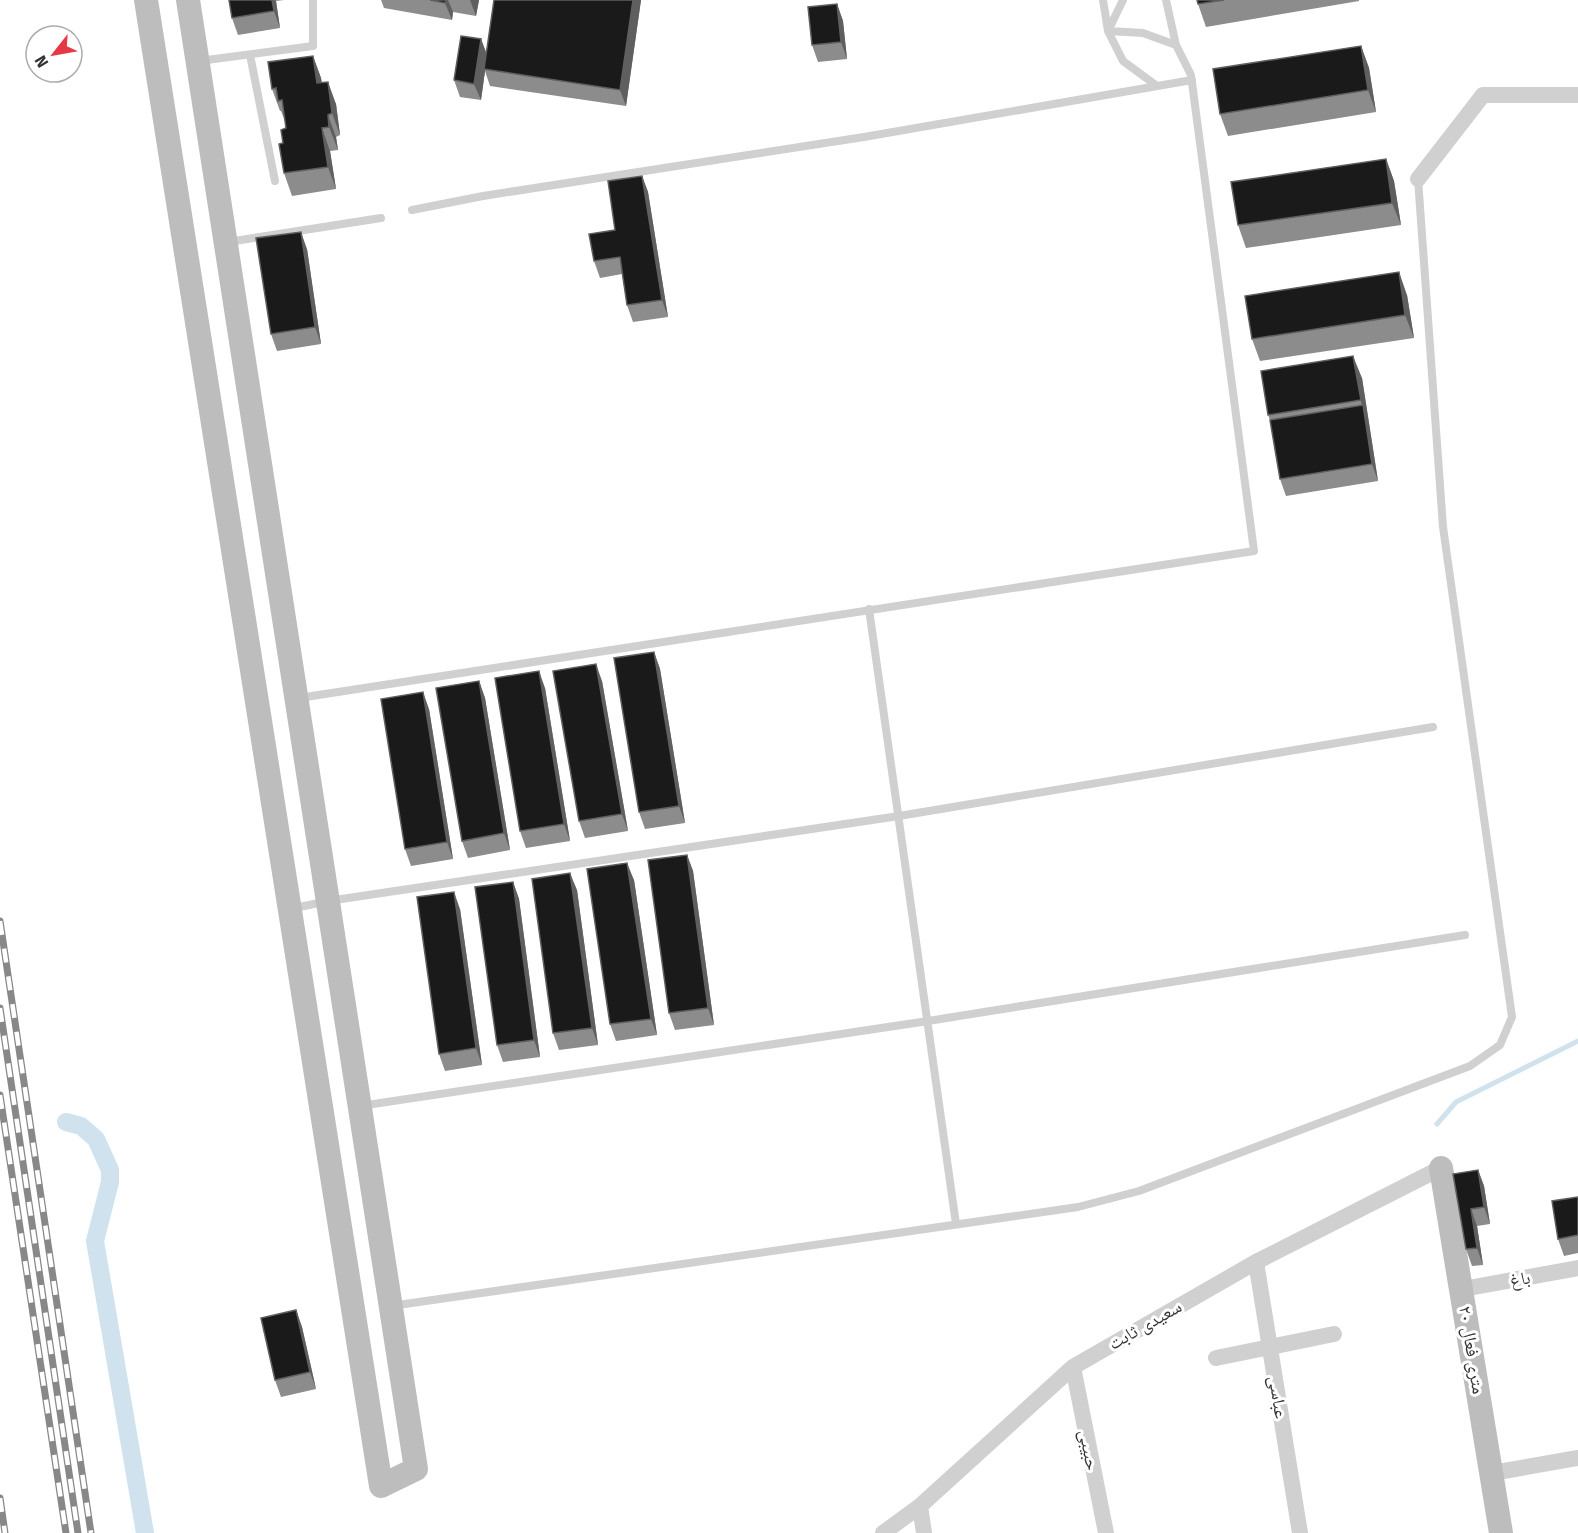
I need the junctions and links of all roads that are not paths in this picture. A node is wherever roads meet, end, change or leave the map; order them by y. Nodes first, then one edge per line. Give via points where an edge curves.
1 (146, 0) edge
2 (188, 0) edge
3 (313, 0) edge
4 (1103, 0) edge
5 (1123, 0) edge
6 (1166, 0) edge
7 (1108, 31) junction
8 (1176, 45) junction
9 (250, 55) junction
10 (198, 61) junction
11 (1192, 80) junction
12 (1157, 86) junction
13 (1578, 95) edge
14 (1418, 179) joint
15 (275, 182) dead end
16 (412, 210) dead end
17 (381, 218) dead end
18 (183, 231) junction
19 (224, 234) junction
20 (869, 609) junction
21 (296, 699) junction
22 (258, 707) junction
23 (1433, 727) dead end
24 (899, 816) junction
25 (328, 901) junction
26 (290, 909) junction
27 (1465, 935) dead end
28 (928, 1021) junction
29 (360, 1106) junction
30 (323, 1117) junction
31 (1441, 1168) joint
32 (956, 1224) junction
33 (1256, 1262) junction
34 (1578, 1268) edge
35 (1463, 1289) junction
36 (391, 1306) junction
37 (354, 1313) junction
38 (1334, 1334) dead end
39 (1269, 1346) junction
40 (1216, 1358) dead end
41 (1073, 1367) junction
42 (1578, 1458) edge
43 (1492, 1473) junction
44 (920, 1506) junction
45 (883, 1533) edge
46 (924, 1533) edge
47 (1106, 1533) edge
48 (1300, 1533) edge
49 (1501, 1533) edge

1 - 18 street
2 - 10 street
3 - 9 lane via 314,46
4 - 7 lane
5 - 7 lane
6 - 8 lane
7 - 8 lane via 1143,33
7 - 12 lane via 1123,61
8 - 11 lane
9 - 10 lane
9 - 15 lane
10 - 19 street
11 - 12 lane
11 - 20 lane via 1254,551
12 - 16 lane
13 - 14 street via 1483,95
14 - 32 lane via 1443,527 1512,1017 1500,1045 1470,1066 1139,1191 1078,1207
17 - 19 lane
18 - 19 street
18 - 22 street
19 - 21 street
20 - 21 lane
20 - 24 lane
21 - 22 street
21 - 25 street
22 - 26 street
23 - 24 lane
24 - 25 lane
24 - 28 lane
25 - 26 lane
25 - 29 street
26 - 30 street
27 - 28 lane
28 - 29 lane
28 - 32 lane
29 - 30 street
29 - 36 street
30 - 37 street
31 - 33 street, سعیدی ثابت
31 - 35 street, ۲۰ متری فعال
32 - 36 lane
33 - 39 street, عباسی
33 - 41 street, سعیدی ثابت
34 - 35 street, باغ
35 - 43 street, ۲۰ متری فعال
36 - 37 street
36 - 37 street via 416,1469 381,1486
38 - 39 street
39 - 40 street
39 - 48 street, عباسی
41 - 44 street, سعیدی ثابت
41 - 47 street, حبیبی
42 - 43 street
43 - 49 street, ۲۰ متری فعال
44 - 45 street, سعیدی ثابت
44 - 46 street

